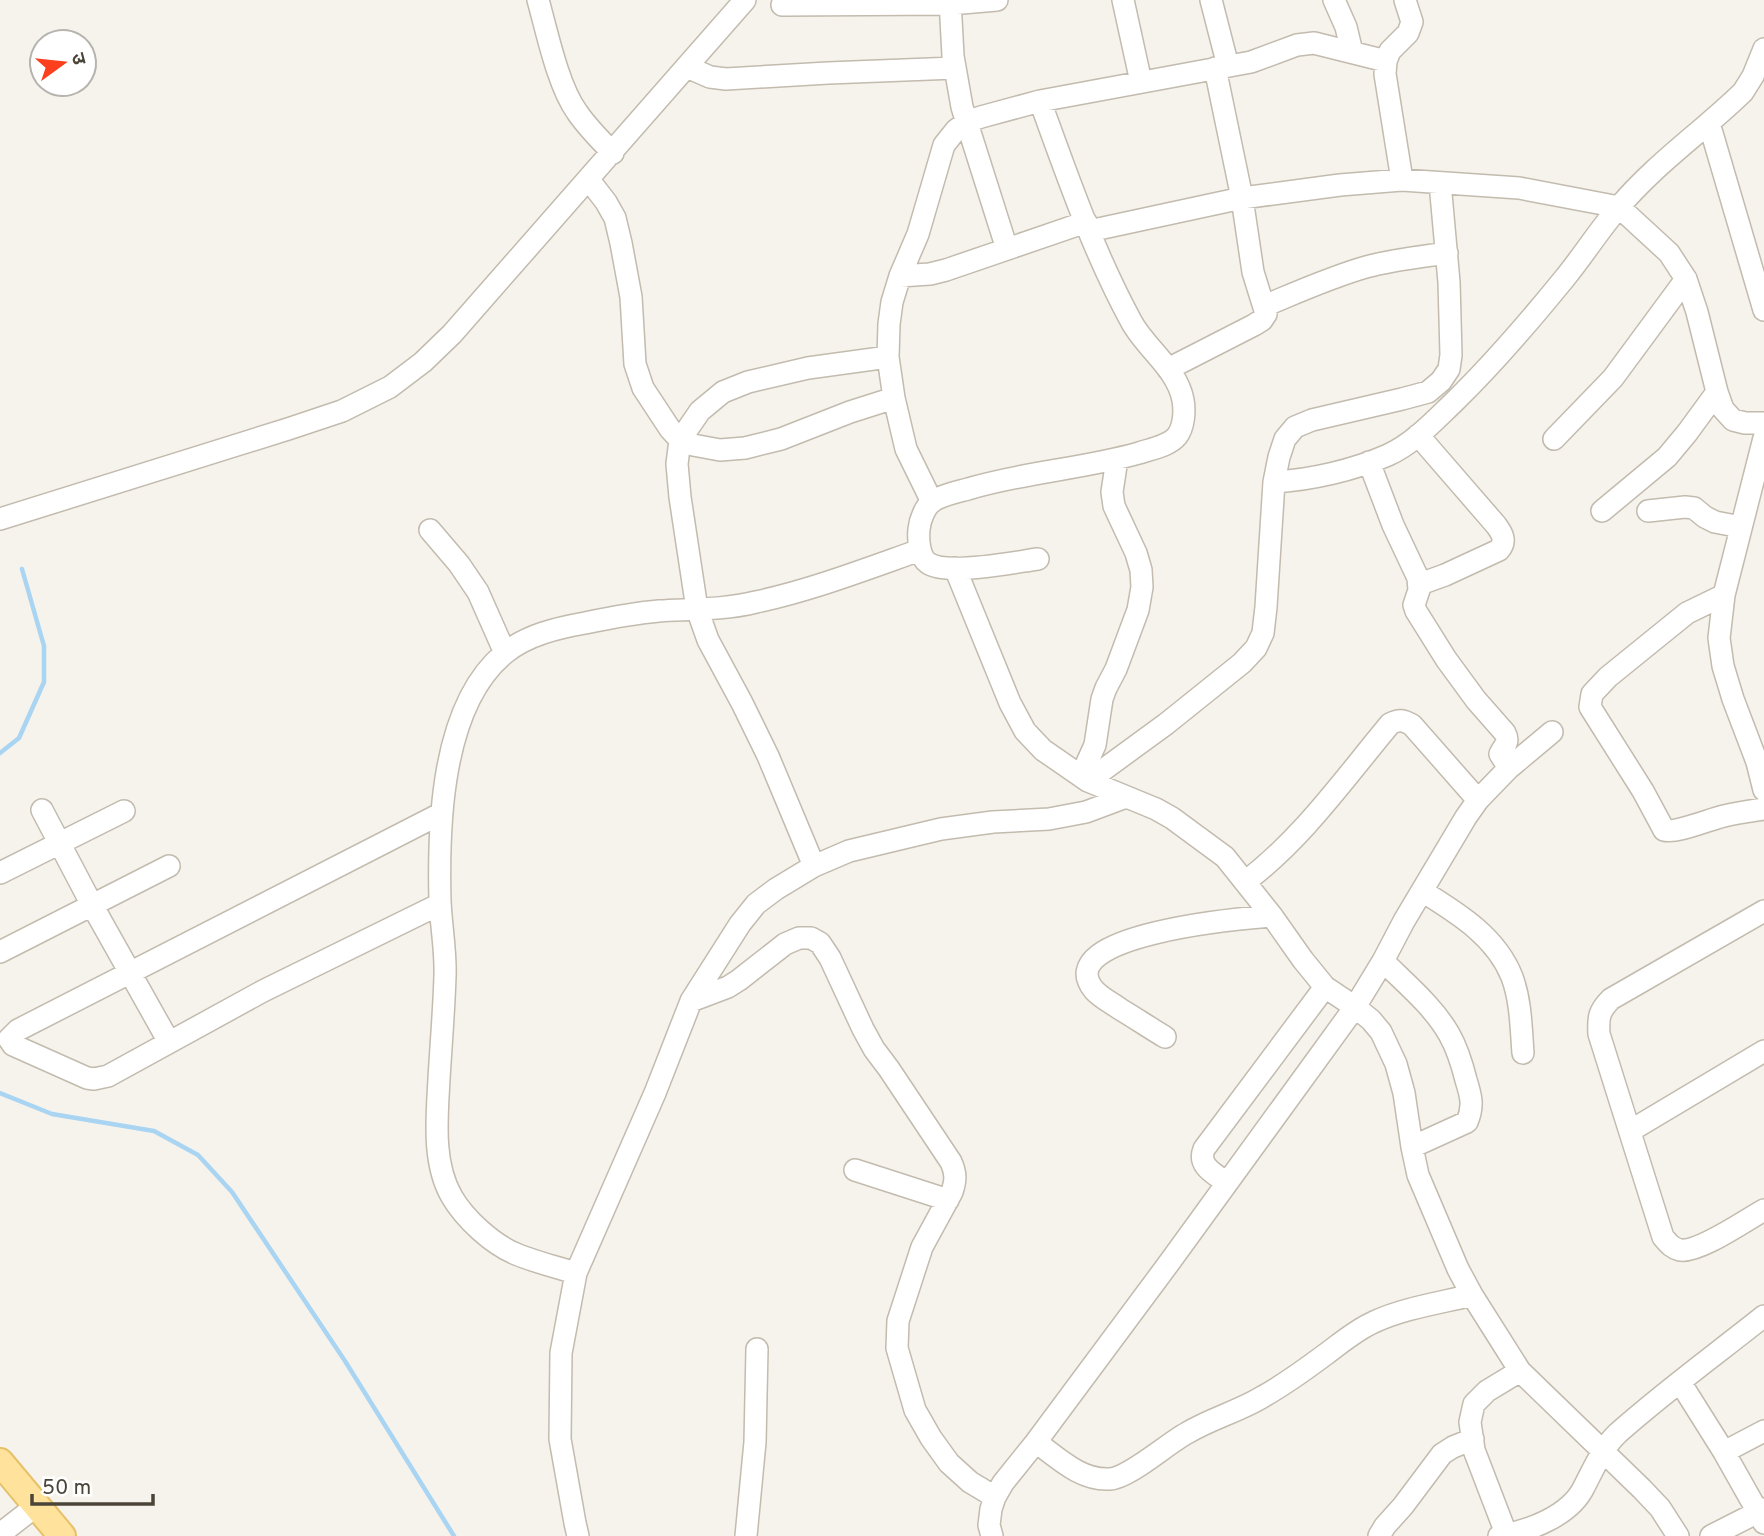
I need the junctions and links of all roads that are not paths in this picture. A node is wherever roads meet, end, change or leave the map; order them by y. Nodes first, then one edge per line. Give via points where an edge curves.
1 (538, 0) edge
2 (745, 0) edge
3 (997, 0) edge
4 (1123, 0) edge
5 (1212, 0) edge
6 (1334, 0) edge
7 (1405, 0) edge
8 (950, 2) edge
9 (782, 5) dead end
10 (1764, 49) edge
11 (1352, 52) junction
12 (1386, 61) junction
13 (687, 67) junction
14 (1221, 67) junction
15 (955, 68) junction
16 (1141, 82) junction
17 (1754, 93) edge
18 (1040, 101) junction
19 (967, 122) junction
20 (1709, 123) junction
21 (612, 153) junction
22 (589, 180) junction
23 (1402, 180) junction
24 (1440, 183) junction
25 (1242, 198) junction
26 (1619, 207) junction
27 (1087, 226) junction
28 (1007, 249) junction
29 (1447, 253) junction
30 (900, 276) junction
31 (1686, 279) junction
32 (1264, 306) junction
33 (1764, 308) edge
34 (888, 357) junction
35 (1168, 369) junction
36 (1460, 381) junction
37 (1717, 392) junction
38 (894, 398) junction
39 (1764, 423) edge
40 (1425, 429) junction
41 (1764, 438) edge
42 (1554, 439) dead end
43 (680, 440) junction
44 (1117, 459) junction
45 (1369, 462) junction
46 (1284, 482) junction
47 (932, 502) junction
48 (1602, 511) dead end
49 (1648, 511) dead end
50 (0, 519) edge
51 (1741, 527) junction
52 (430, 530) dead end
53 (920, 550) junction
54 (1038, 559) dead end
55 (955, 568) junction
56 (1420, 584) junction
57 (1724, 595) junction
58 (697, 609) junction
59 (505, 653) junction
60 (1552, 732) dead end
61 (1509, 768) junction
62 (1085, 778) junction
63 (1764, 790) edge
64 (1126, 797) junction
65 (1478, 800) junction
66 (1764, 809) edge
67 (42, 810) dead end
68 (124, 811) dead end
69 (442, 813) junction
70 (60, 843) junction
71 (169, 866) dead end
72 (814, 866) junction
73 (0, 873) edge
74 (1245, 882) junction
75 (1422, 891) junction
76 (440, 904) junction
77 (92, 905) junction
78 (1764, 911) edge
79 (1272, 916) junction
80 (0, 951) edge
81 (1383, 961) junction
82 (130, 972) junction
83 (1325, 987) junction
84 (691, 1001) junction
85 (1355, 1006) junction
86 (1166, 1037) dead end
87 (169, 1042) junction
88 (1764, 1051) edge
89 (1523, 1053) dead end
90 (1630, 1131) junction
91 (1412, 1147) junction
92 (855, 1170) dead end
93 (1227, 1183) junction
94 (948, 1200) junction
95 (1764, 1210) edge
96 (576, 1273) junction
97 (1472, 1295) junction
98 (1764, 1316) edge
99 (757, 1349) dead end
100 (1520, 1371) junction
101 (1680, 1382) junction
102 (1764, 1431) edge
103 (1473, 1439) junction
104 (1036, 1442) junction
105 (1603, 1450) junction
106 (1724, 1452) junction
107 (0, 1462) edge
108 (0, 1485) edge
109 (995, 1497) junction
110 (31, 1510) junction
111 (1762, 1515) edge
112 (988, 1532) edge
113 (0, 1534) edge
114 (43, 1536) edge
115 (62, 1536) edge
116 (579, 1536) edge
117 (746, 1536) edge
118 (1380, 1536) edge
119 (1504, 1536) edge
120 (1678, 1536) edge
121 (1711, 1536) edge

1 - 21 street via 575,111
2 - 13 street
3 - 8 street
4 - 16 street
5 - 14 street
6 - 11 street
7 - 12 street via 1412,22
8 - 9 street
8 - 15 street
10 - 17 street via 1754,76
11 - 12 street
11 - 14 street via 1314,43
12 - 23 street
13 - 15 street via 726,79
13 - 21 street
14 - 16 street
14 - 25 street
15 - 19 street
16 - 18 street
17 - 20 street
18 - 19 street
18 - 27 street
19 - 28 street
19 - 30 street via 944,145 918,234
20 - 26 street
20 - 33 street
21 - 22 street
22 - 43 street via 615,218 631,298 635,364 643,388
22 - 50 street via 452,334 390,387 342,411 289,429
23 - 24 street
23 - 25 street
24 - 26 street via 1519,188
24 - 29 street
25 - 27 street
25 - 32 street via 1253,272
26 - 31 street via 1669,253
26 - 36 street via 1563,280
27 - 28 street
27 - 35 street via 1132,325
28 - 30 street via 930,274
29 - 32 street via 1368,267
29 - 36 street via 1451,355
30 - 34 street via 892,302
31 - 37 street
31 - 42 street via 1613,378
32 - 35 street via 1262,320
34 - 38 street
34 - 43 street via 748,382 723,392 700,411
35 - 44 street via 1183,401 1182,427 1176,438
36 - 40 street
36 - 46 street via 1441,381 1428,392 1295,427 1279,457
37 - 39 street via 1723,410 1733,420
37 - 48 street via 1667,457
38 - 43 street via 746,448 719,450
38 - 47 street via 906,449
40 - 45 street via 1388,455
40 - 56 street via 1504,540 1499,550
41 - 51 street
43 - 58 street via 680,497
44 - 47 street via 979,486
44 - 62 street via 1114,506 1136,553 1142,587 1138,610 1102,699
45 - 46 street
45 - 56 street
46 - 62 street via 1263,633 1256,648 1166,724
47 - 53 street via 919,529
49 - 51 street via 1693,508 1715,522
51 - 57 street
52 - 59 street via 478,592
53 - 55 street via 926,562
53 - 58 street via 754,603
54 - 55 street
55 - 62 street via 1025,731 1043,750
56 - 61 street via 1416,611 1446,659 1508,738 1500,754
57 - 63 street via 1719,638 1723,666
57 - 66 street via 1687,613 1608,677 1592,694 1590,707 1664,830
58 - 59 street via 564,627
58 - 72 street via 708,640 768,756
59 - 69 street via 479,681 459,726
60 - 61 street
61 - 65 street
62 - 64 street
64 - 72 street via 1049,819 941,829 849,851
64 - 74 street via 1194,832 1225,857
65 - 74 street via 1412,724 1396,721 1307,825
65 - 75 street
67 - 70 street
68 - 70 street
69 - 76 street
69 - 82 street
70 - 73 street
70 - 77 street
71 - 77 street
72 - 84 street via 756,904
74 - 79 street
75 - 81 street
75 - 89 street via 1461,916 1500,954 1512,978 1520,1012
76 - 87 street
76 - 96 street via 445,974 438,1112 442,1175 472,1223 510,1251
77 - 80 street
77 - 82 street
78 - 90 street via 1602,1008 1599,1034
79 - 83 street
79 - 86 street via 1152,933 1093,959 1088,978 1094,990
81 - 85 street
81 - 91 street via 1424,1001 1448,1033 1471,1096 1467,1122
82 - 87 street
82 - 87 street via 18,1030 9,1040 94,1079 108,1076
83 - 85 street
83 - 93 street via 1204,1149 1203,1163
84 - 94 street via 728,987 785,944 799,938 820,943 874,1049 956,1172
84 - 96 street
85 - 91 street via 1381,1032 1396,1064
85 - 93 street
88 - 90 street
90 - 95 street via 1671,1247 1683,1251 1702,1245
91 - 97 street via 1418,1175
92 - 94 street
93 - 104 street
94 - 109 street via 922,1247 898,1321 897,1348 915,1410 930,1438 949,1463
96 - 116 street via 561,1353 560,1439
97 - 100 street
97 - 104 street via 1374,1322 1264,1397 1187,1433 1114,1479 1079,1472
98 - 101 street
99 - 117 street
100 - 103 street via 1474,1404
100 - 105 street
101 - 105 street
101 - 106 street
102 - 106 street
103 - 118 street via 1442,1454
103 - 119 street
104 - 109 street
105 - 119 street via 1583,1491 1568,1508 1548,1521
105 - 120 street via 1660,1508
106 - 111 street
107 - 110 main road
108 - 110 main road
109 - 112 street
110 - 113 street
110 - 114 main road
110 - 115 main road
111 - 121 street

